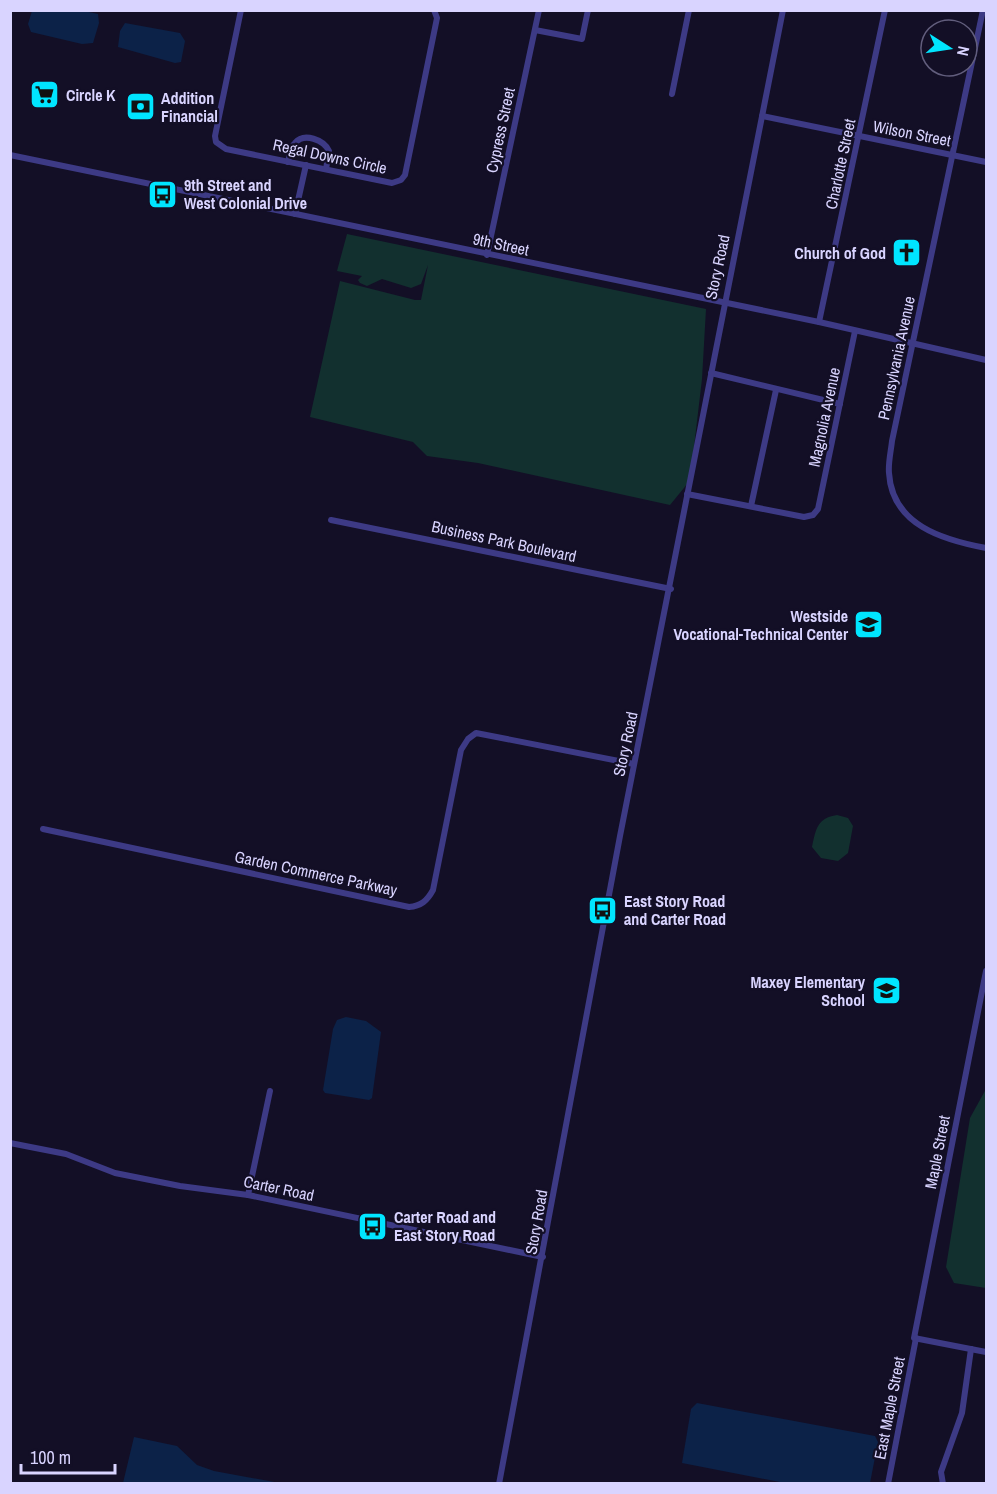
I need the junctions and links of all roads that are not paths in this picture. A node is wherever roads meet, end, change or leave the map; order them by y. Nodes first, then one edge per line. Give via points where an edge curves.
1 (241, 10) edge
2 (434, 10) edge
3 (539, 10) edge
4 (588, 10) edge
5 (688, 10) edge
6 (783, 10) edge
7 (885, 10) edge
8 (983, 10) edge
9 (535, 30) junction
10 (672, 94) dead end
11 (762, 116) junction
12 (860, 136) junction
13 (10, 155) edge
14 (952, 155) junction
15 (288, 162) junction
16 (987, 162) edge
17 (306, 165) junction
18 (326, 169) junction
19 (296, 214) junction
20 (487, 255) junction
21 (724, 302) junction
22 (819, 322) junction
23 (855, 331) junction
24 (912, 344) junction
25 (987, 360) edge
26 (711, 374) junction
27 (776, 390) junction
28 (840, 404) junction
29 (687, 494) junction
30 (751, 506) junction
31 (331, 519) dead end
32 (987, 548) edge
33 (671, 590) junction
34 (634, 764) junction
35 (43, 829) dead end
36 (987, 971) edge
37 (270, 1092) dead end
38 (10, 1143) edge
39 (248, 1195) junction
40 (543, 1257) junction
41 (915, 1338) junction
42 (971, 1349) junction
43 (987, 1352) edge
44 (499, 1484) edge
45 (888, 1484) edge
46 (943, 1484) edge

1 - 15 street, Regal Downs Circle via 216,142 226,149
2 - 18 street, Regal Downs Circle via 437,18 405,175 392,183
3 - 9 street, Cypress Street
4 - 9 street via 582,39
5 - 10 street
6 - 11 street, Story Road
7 - 12 street, Charlotte Street
8 - 14 street, Pennsylvania Avenue
9 - 20 street, Cypress Street
11 - 12 street, Wilson Street
11 - 21 street, Story Road
12 - 14 street, Wilson Street
12 - 22 street, Charlotte Street
13 - 19 street, 9th Street
14 - 16 street, Wilson Street
14 - 24 street, Pennsylvania Avenue
15 - 17 street, Regal Downs Circle
15 - 18 street via 292,145 298,140 320,141 329,151
17 - 18 street, Regal Downs Circle
17 - 19 street
19 - 20 street, 9th Street
20 - 21 street, 9th Street
21 - 22 street, 9th Street
21 - 26 street, Story Road
22 - 23 street, 9th Street
23 - 24 street, 9th Street
23 - 28 street, Magnolia Avenue
24 - 25 street, 9th Street
24 - 32 street, Pennsylvania Avenue via 892,441 889,473 894,498 923,529 962,544
26 - 27 street
26 - 29 street, Story Road
27 - 28 street
27 - 30 street
28 - 30 street, Magnolia Avenue via 818,509 813,515 804,517
29 - 30 street
29 - 33 street, Story Road
31 - 33 street, Business Park Boulevard
33 - 34 street, Story Road
34 - 35 street, Garden Commerce Parkway via 476,733 461,750 433,890 427,900 409,907
34 - 40 street, Story Road
36 - 41 street, Maple Street
37 - 39 street
38 - 39 street, Carter Road via 66,1154 115,1173
39 - 40 street, Carter Road
40 - 44 street, Story Road
41 - 42 street
41 - 45 street, East Maple Street
42 - 43 street
42 - 46 street via 962,1413 941,1472

